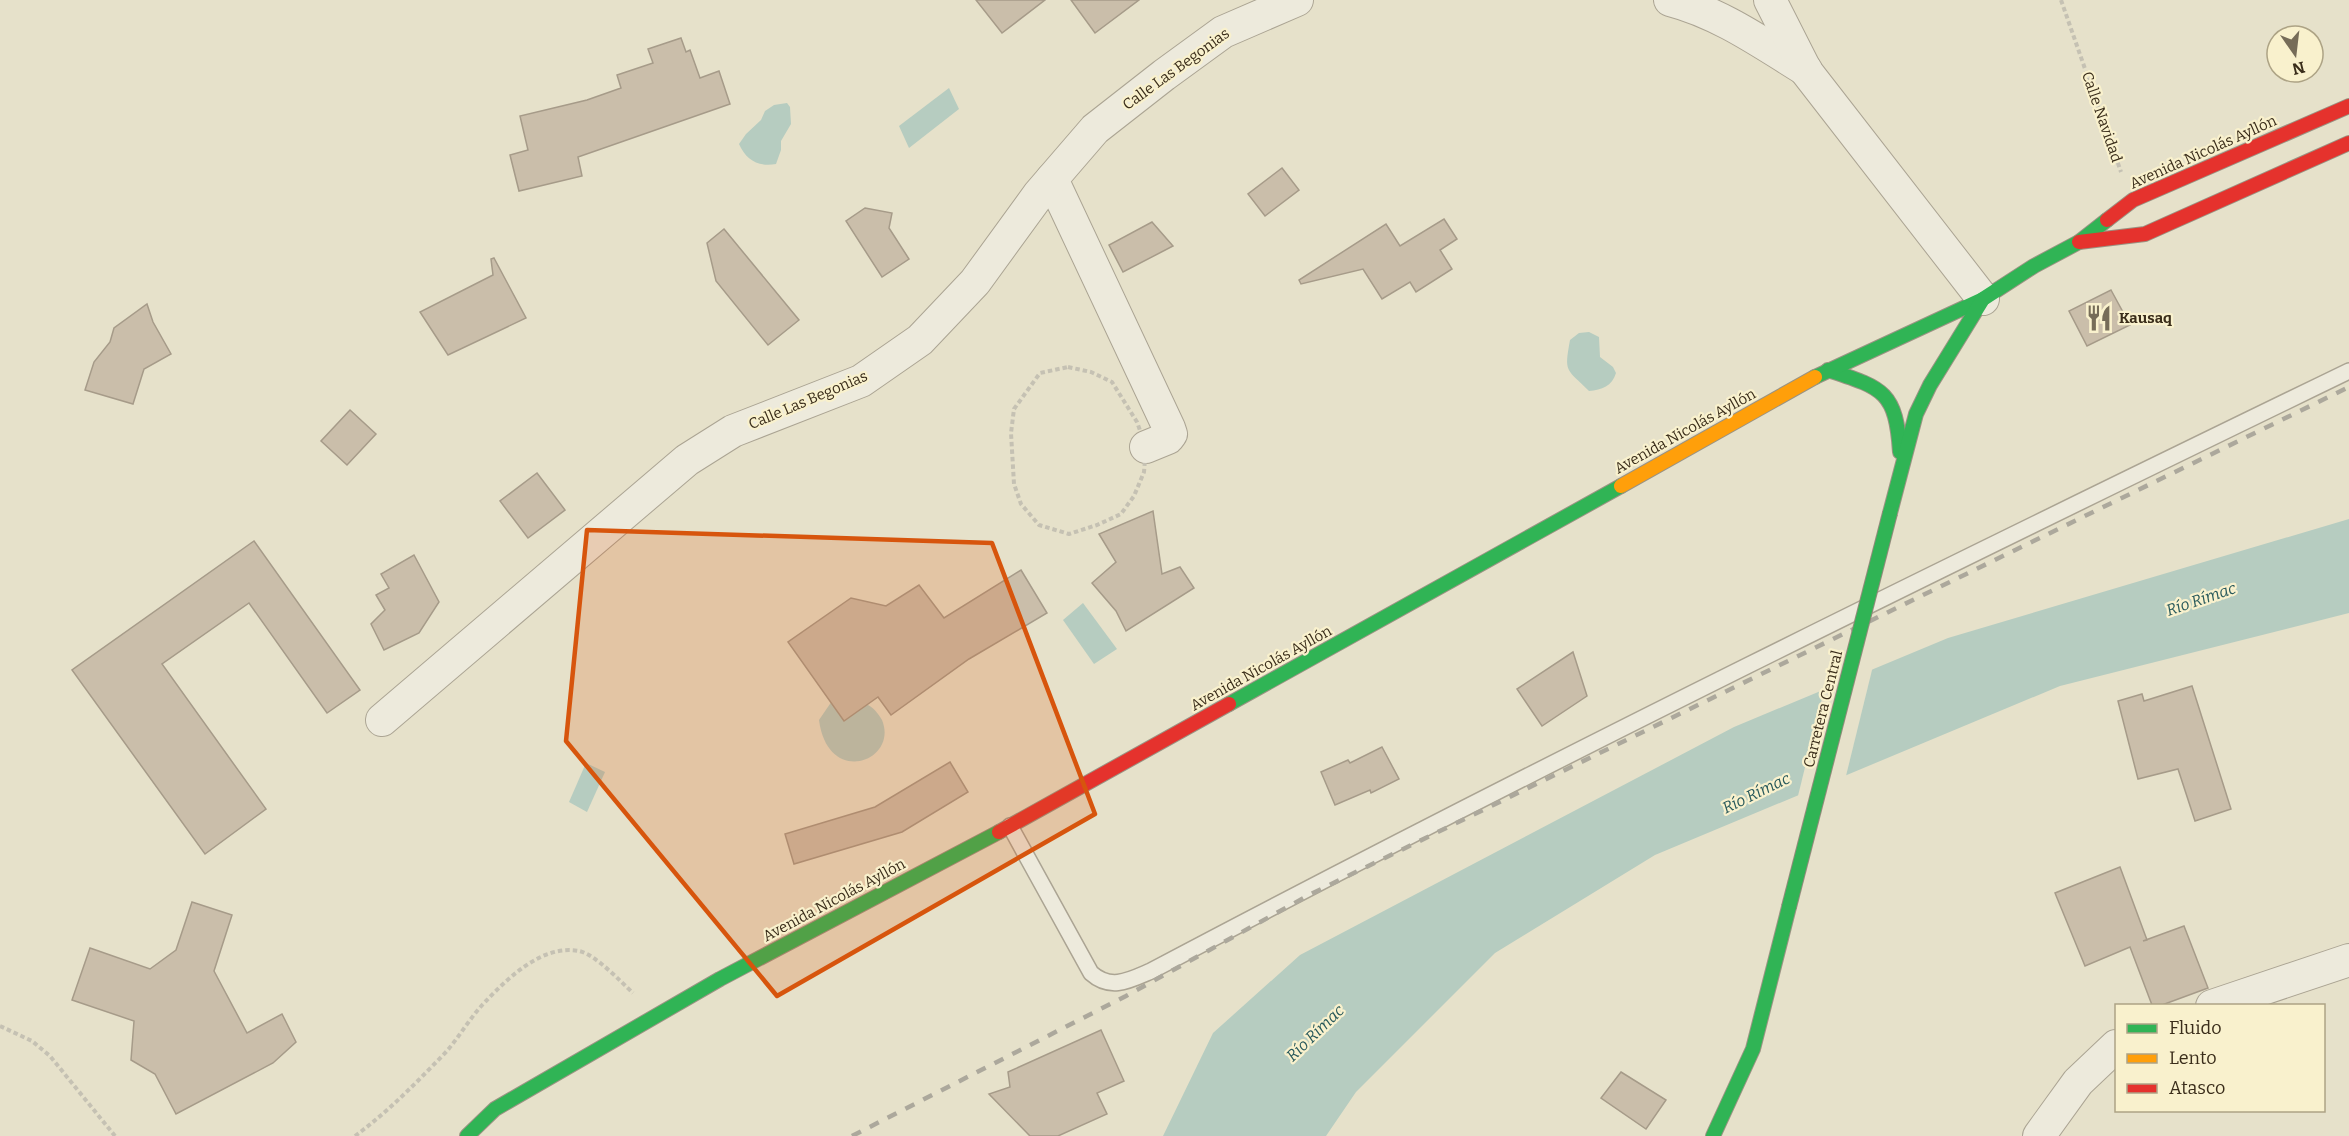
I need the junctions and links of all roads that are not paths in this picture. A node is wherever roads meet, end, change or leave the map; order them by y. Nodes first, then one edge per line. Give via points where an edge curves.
1 (1297, 0) edge
2 (1670, 0) edge
3 (1770, 0) edge
4 (1806, 71) junction
5 (2349, 106) edge
6 (2349, 143) edge
7 (1052, 179) junction
8 (2133, 200) junction
9 (2145, 234) junction
10 (2079, 242) junction
11 (1983, 299) junction
12 (1828, 370) junction
13 (2349, 371) edge
14 (1146, 447) road end
15 (1901, 467) junction
16 (382, 720) dead end
17 (1010, 826) junction
18 (2349, 960) edge
19 (2215, 1004) edge
20 (2115, 1047) edge
21 (467, 1136) edge
22 (1713, 1136) edge
23 (2039, 1136) edge

1 - 7 street, Calle Las Begonias via 1223,32 1164,75 1095,129
2 - 4 street via 1741,29
3 - 4 street
4 - 11 street
5 - 8 main road, Avenida Nicolás Ayllón
6 - 9 main road, Avenida Nicolás Ayllón
7 - 14 street via 1169,428 1168,438
7 - 16 street, Calle Las Begonias via 975,282 920,340 861,381 733,431 687,460
8 - 9 street
8 - 10 main road, Avenida Nicolás Ayllón
9 - 10 main road, Avenida Nicolás Ayllón
10 - 11 main road, Avenida Nicolás Ayllón
11 - 12 main road, Avenida Nicolás Ayllón
11 - 15 main road, Carretera Central via 1930,386 1913,424
12 - 15 main road via 1876,386 1892,403 1899,423
12 - 17 main road, Avenida Nicolás Ayllón
13 - 17 lane via 1912,585 1343,869 1151,971 1120,983 1104,982 1091,973
15 - 22 main road, Carretera Central, bridge via 1754,1049
17 - 21 main road, Avenida Nicolás Ayllón via 720,979 495,1110
18 - 19 street
20 - 23 street via 2078,1082

